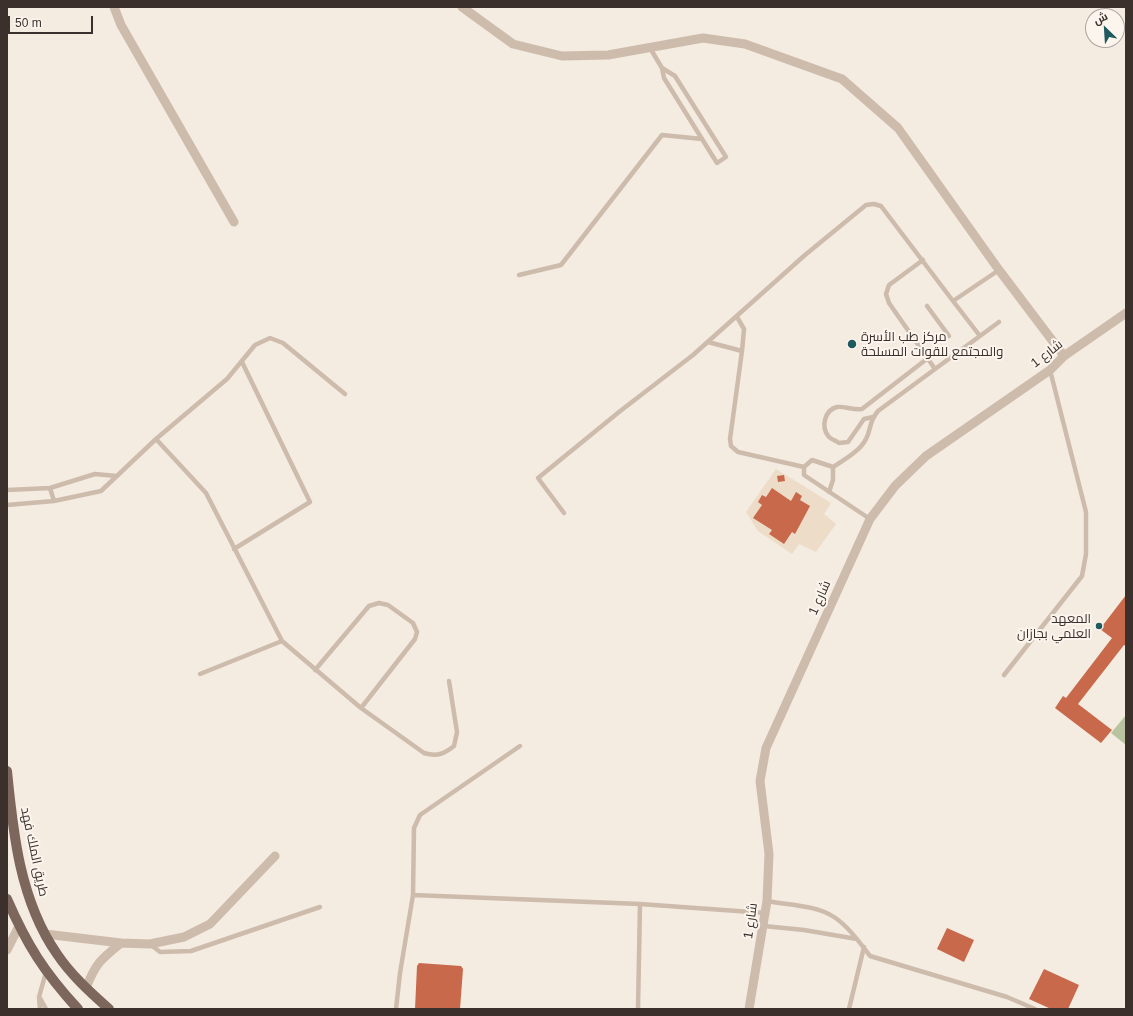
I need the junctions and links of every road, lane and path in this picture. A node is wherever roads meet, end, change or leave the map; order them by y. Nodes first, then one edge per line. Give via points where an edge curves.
1 (114, 7) edge
2 (462, 7) edge
3 (650, 48) junction
4 (662, 68) junction
5 (702, 139) junction
6 (234, 222) dead end
7 (923, 260) junction
8 (999, 270) junction
9 (520, 275) dead end
10 (953, 301) junction
11 (927, 306) dead end
12 (1126, 313) edge
13 (737, 317) junction
14 (999, 322) dead end
15 (949, 336) dead end
16 (980, 336) junction
17 (708, 342) junction
18 (742, 351) junction
19 (1064, 356) junction
20 (928, 358) junction
21 (242, 362) junction
22 (935, 369) junction
23 (1050, 370) junction
24 (345, 394) dead end
25 (873, 417) junction
26 (156, 439) junction
27 (804, 467) junction
28 (833, 467) junction
29 (116, 476) junction
30 (50, 488) junction
31 (7, 490) edge
32 (829, 492) junction
33 (54, 501) junction
34 (7, 505) edge
35 (564, 513) dead end
36 (870, 519) junction
37 (234, 548) junction
38 (282, 641) junction
39 (315, 670) junction
40 (200, 674) dead end
41 (1004, 675) dead end
42 (449, 681) dead end
43 (360, 708) junction
44 (520, 746) dead end
45 (7, 771) edge
46 (274, 856) dead end
47 (413, 895) junction
48 (7, 899) edge
49 (767, 901) junction
50 (640, 904) junction
51 (320, 907) dead end
52 (766, 913) junction
53 (19, 926) junction
54 (764, 926) junction
55 (45, 934) junction
56 (857, 939) junction
57 (121, 943) junction
58 (150, 944) junction
59 (864, 947) junction
60 (7, 950) edge
61 (46, 972) junction
62 (86, 988) junction
63 (39, 996) junction
64 (40, 1009) edge
65 (46, 1009) edge
66 (78, 1009) edge
67 (109, 1009) edge
68 (396, 1009) edge
69 (638, 1009) edge
70 (750, 1009) edge
71 (849, 1009) edge
72 (1035, 1009) edge

1 - 6 street via 121,25
2 - 3 street via 513,44 562,56 608,55
3 - 4 lane
3 - 8 street via 703,38 745,44 842,79 898,128
4 - 5 lane via 664,78
4 - 5 lane via 674,76 726,157 717,163
5 - 9 lane via 662,135 561,265
7 - 10 lane
7 - 13 lane via 881,206 866,205 805,255
7 - 20 lane via 889,285 886,294 889,303
8 - 10 lane
8 - 19 street
10 - 16 lane
11 - 15 lane
12 - 19 street, شارع 1
13 - 17 lane
13 - 18 lane via 744,329
14 - 16 lane
16 - 22 lane
17 - 18 lane
17 - 35 lane via 538,478
18 - 27 lane via 731,446 738,452
19 - 23 street, شارع 1
20 - 22 lane
20 - 25 lane via 862,409 835,407 826,414 824,425 828,436 839,444 848,442 864,418
21 - 24 lane via 255,345 270,338 283,343
21 - 26 lane via 227,380
21 - 37 lane via 310,502
22 - 25 lane
23 - 36 street, شارع 1 via 926,456 895,486
23 - 41 lane via 1086,512 1086,554 1082,576
25 - 28 lane via 866,439 853,453
26 - 29 lane
26 - 37 lane via 206,493
27 - 28 lane via 812,460
27 - 32 lane via 804,475
28 - 32 lane via 833,480
29 - 30 lane via 95,474
29 - 33 lane via 101,491
30 - 31 lane
30 - 33 lane
32 - 36 lane
33 - 34 lane
36 - 49 street, شارع 1 via 766,748 760,781 769,854
37 - 38 lane
38 - 39 lane
38 - 40 lane
39 - 43 lane
39 - 43 lane via 369,606 379,603 388,605 413,623 415,639
42 - 43 lane via 457,732 454,746 435,757 424,753
44 - 47 lane via 420,815 414,828
45 - 55 main road, طريق الملك فهد via 11,817 28,897
46 - 58 street via 210,924 184,937
47 - 50 lane
47 - 68 lane
48 - 53 main road
49 - 52 street, شارع 1
49 - 56 lane via 818,910 834,917
50 - 52 lane
50 - 69 lane
51 - 58 lane via 191,951 160,952
52 - 54 street, شارع 1
53 - 60 street
53 - 61 main road
54 - 56 lane
54 - 70 street, شارع 1
55 - 57 street
55 - 62 main road, طريق الملك فهد via 57,954
56 - 59 lane
57 - 58 street
57 - 62 street via 94,968
59 - 71 lane
59 - 72 lane via 870,956 1007,997
61 - 63 lane
61 - 66 main road
62 - 67 main road, طريق الملك فهد
63 - 64 lane
63 - 65 lane

